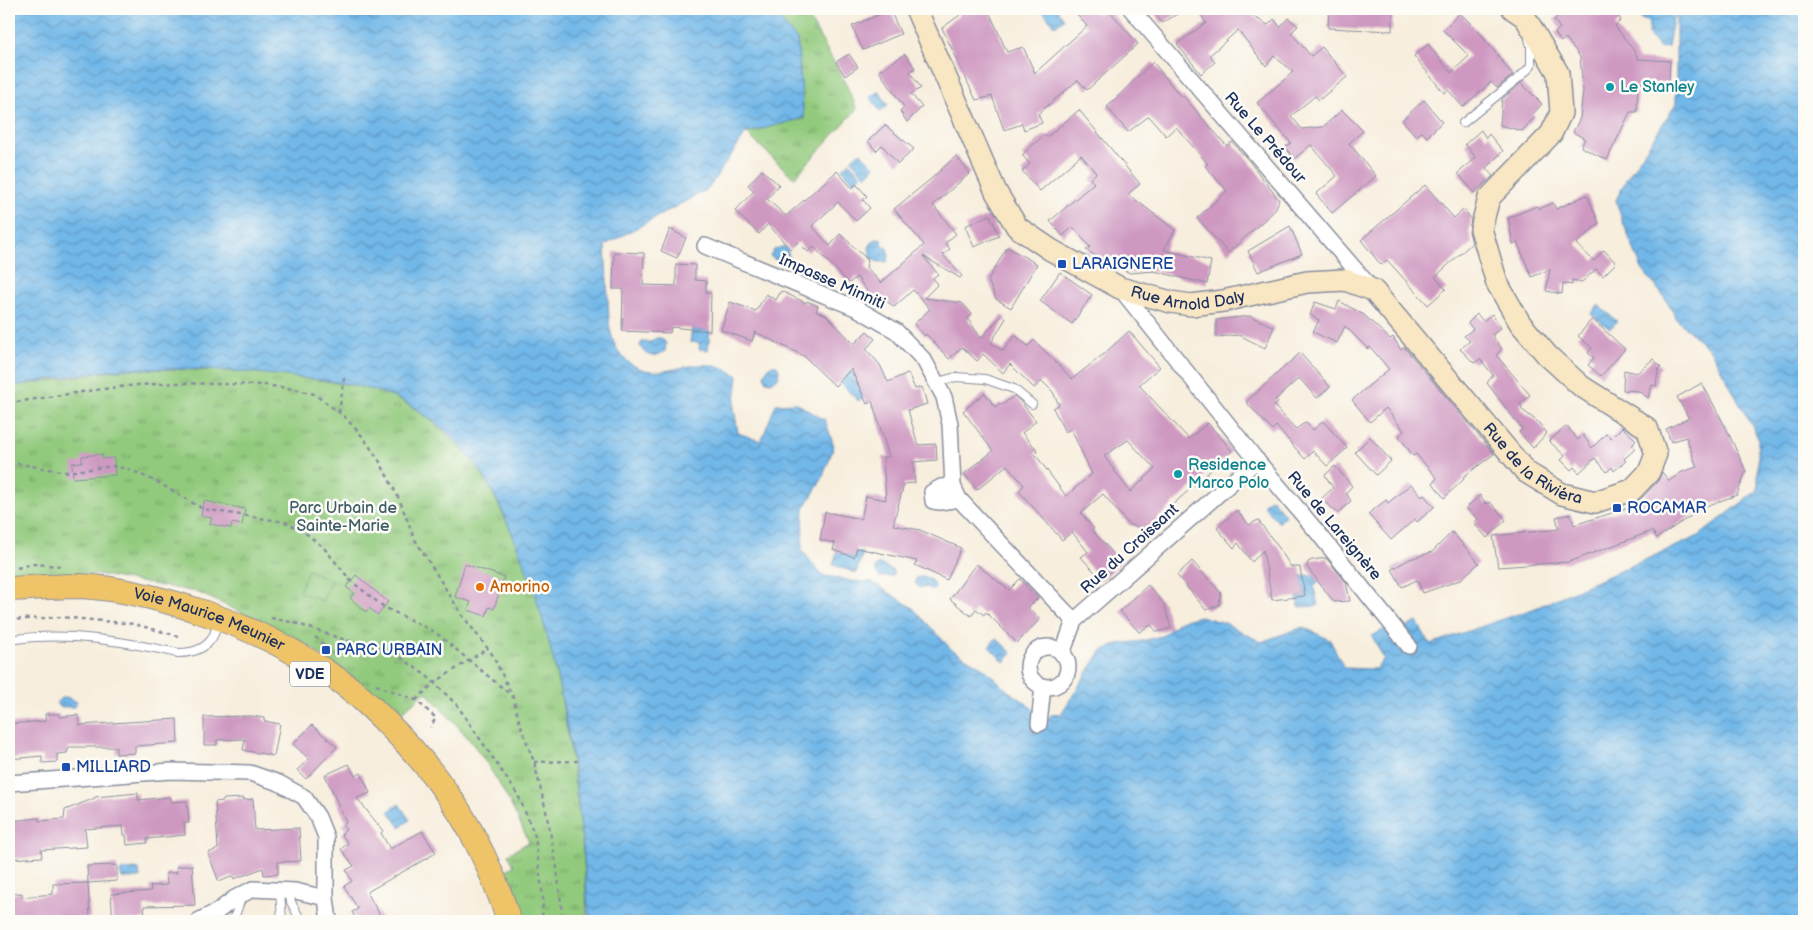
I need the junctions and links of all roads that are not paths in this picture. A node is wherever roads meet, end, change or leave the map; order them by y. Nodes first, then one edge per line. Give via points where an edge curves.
1 (916, 9) edge
2 (1131, 9) edge
3 (1517, 11) edge
4 (1463, 123) dead end
5 (705, 246) dead end
6 (1120, 288) junction
7 (1372, 290) junction
8 (938, 382) junction
9 (1032, 404) dead end
10 (1256, 460) junction
11 (9, 589) edge
12 (9, 600) edge
13 (1074, 621) junction
14 (216, 628) junction
15 (9, 640) edge
16 (1409, 646) dead end
17 (1062, 654) junction
18 (1043, 686) junction
19 (1039, 724) dead end
20 (9, 783) edge
21 (474, 853) dead end
22 (284, 890) junction
23 (500, 893) junction
24 (242, 894) junction
25 (326, 898) junction
26 (198, 921) edge
27 (233, 921) edge
28 (282, 921) edge
29 (301, 921) edge
30 (329, 921) edge
31 (494, 921) edge
32 (509, 921) edge

1 - 6 street, Rue Arnold Daly via 996,192 1017,227
2 - 7 street, Rue Le Prédour
3 - 4 lane via 1532,46 1531,66
3 - 7 street, Rue de la Riviéra via 1526,17 1558,73 1561,112 1551,134 1489,198 1482,229 1497,283 1520,323 1546,355 1581,386 1647,428 1656,454 1649,472 1632,490 1595,502 1562,494 1526,472
5 - 8 street, Impasse Minniti via 858,310 896,331 924,360
6 - 7 street, Rue Arnold Daly via 1191,305 1307,282 1346,280
6 - 10 street, Rue de Lareignère
8 - 9 lane via 956,377 985,379 1014,389
8 - 13 street, Impasse Minniti via 950,424 956,492
10 - 13 street, Rue du Croissant
10 - 16 street, Rue de Lareignère
11 - 23 main road, Voie Maurice Meunier / VDE via 82,586 136,593 179,604 236,623 274,641 337,679 361,697 410,746 439,782 478,843
12 - 14 main road, Voie Maurice Meunier / VDE via 94,597 139,603
13 - 17 street, Rue du Croissant
14 - 15 lane via 208,644 190,653 99,638 62,636
14 - 31 main road, Voie Maurice Meunier / VDE via 316,678 343,695 386,732 436,790 478,876
17 - 18 street, Rue du Croissant via 1067,666 1064,679 1051,687
17 - 18 street via 1056,649 1040,648 1028,662 1031,678
18 - 19 street
20 - 25 street via 171,771 250,773 279,783 304,798 318,817 326,837
21 - 23 lane via 487,884
22 - 24 street via 253,889
22 - 25 street
22 - 28 lane
22 - 29 lane
23 - 32 main road, Voie Maurice Meunier / VDE
24 - 26 street
24 - 27 lane
25 - 30 street

